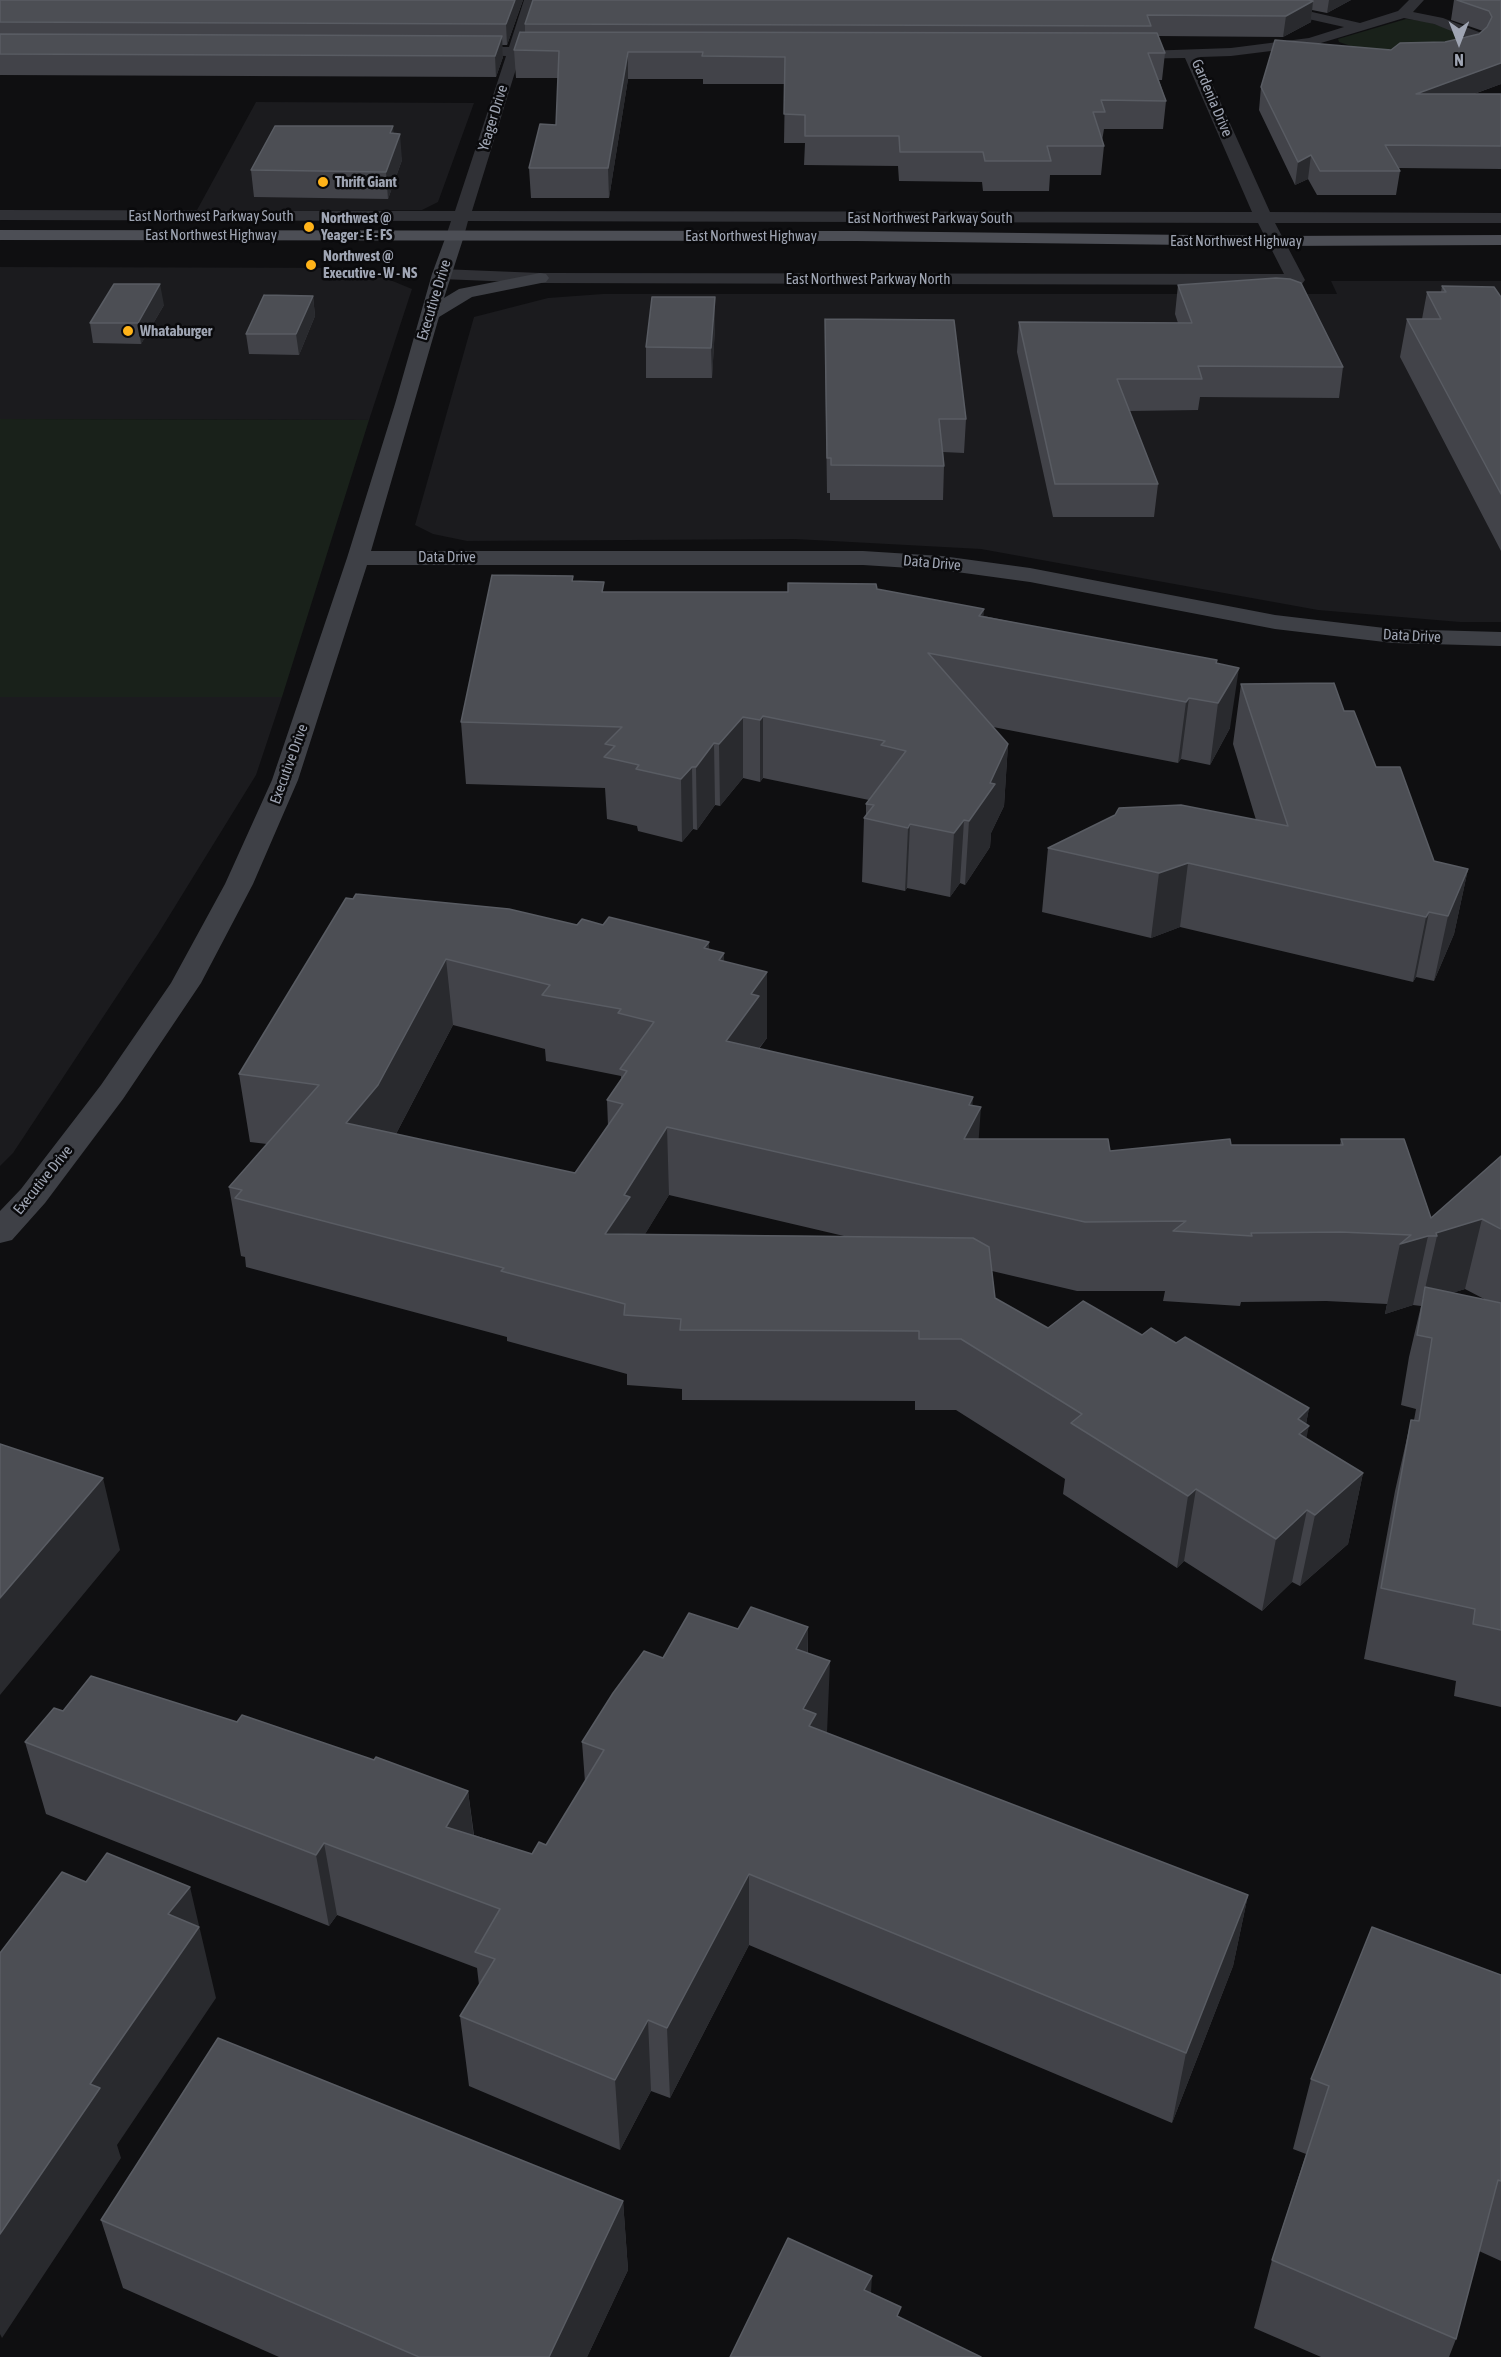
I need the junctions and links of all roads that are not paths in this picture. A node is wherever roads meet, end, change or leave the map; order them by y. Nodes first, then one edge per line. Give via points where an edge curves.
1 (531, 0) edge
2 (1242, 0) edge
3 (1418, 0) edge
4 (1403, 14) junction
5 (1362, 27) junction
6 (1311, 42) junction
7 (1333, 49) edge
8 (441, 51) edge
9 (514, 52) junction
10 (568, 52) edge
11 (1111, 54) edge
12 (1191, 54) junction
13 (1430, 57) edge
14 (0, 216) edge
15 (462, 217) junction
16 (1263, 218) junction
17 (1501, 218) edge
18 (0, 235) edge
19 (1501, 240) edge
20 (1279, 249) junction
21 (447, 255) junction
22 (1058, 256) dead end
23 (1467, 258) dead end
24 (540, 278) junction
25 (1296, 280) joint
26 (430, 314) junction
27 (358, 558) junction
28 (1501, 639) edge
29 (0, 1232) edge

1 - 9 street, Yeager Drive
2 - 5 street
3 - 4 street, Gardenia Drive
4 - 5 street, Gardenia Drive
4 - 13 street via 1438,21 1479,37 1470,50
5 - 6 street, Gardenia Drive
6 - 7 street
6 - 12 street, Gardenia Drive
8 - 9 street
9 - 10 street
9 - 15 street, Yeager Drive
11 - 12 street
12 - 16 street, Gardenia Drive
14 - 15 street, East Northwest Parkway South
15 - 16 street, East Northwest Parkway South
15 - 21 street, Yeager Drive
16 - 17 street, East Northwest Parkway South
16 - 20 street, Gardenia Drive
18 - 21 main road, East Northwest Highway
19 - 20 main road, East Northwest Highway
20 - 21 main road, East Northwest Highway via 899,236
20 - 22 main road, East Northwest Highway
20 - 23 main road, East Northwest Highway
20 - 25 street, Gardenia Drive
21 - 24 street, East Northwest Parkway North via 494,275
21 - 26 street, Executive Drive
24 - 25 street, East Northwest Parkway North
24 - 26 street via 466,293
26 - 27 street, Executive Drive
27 - 28 street, Data Drive via 863,558 942,562 1275,621 1393,636
27 - 29 street, Executive Drive via 285,780 234,894 186,983 112,1092 33,1196

